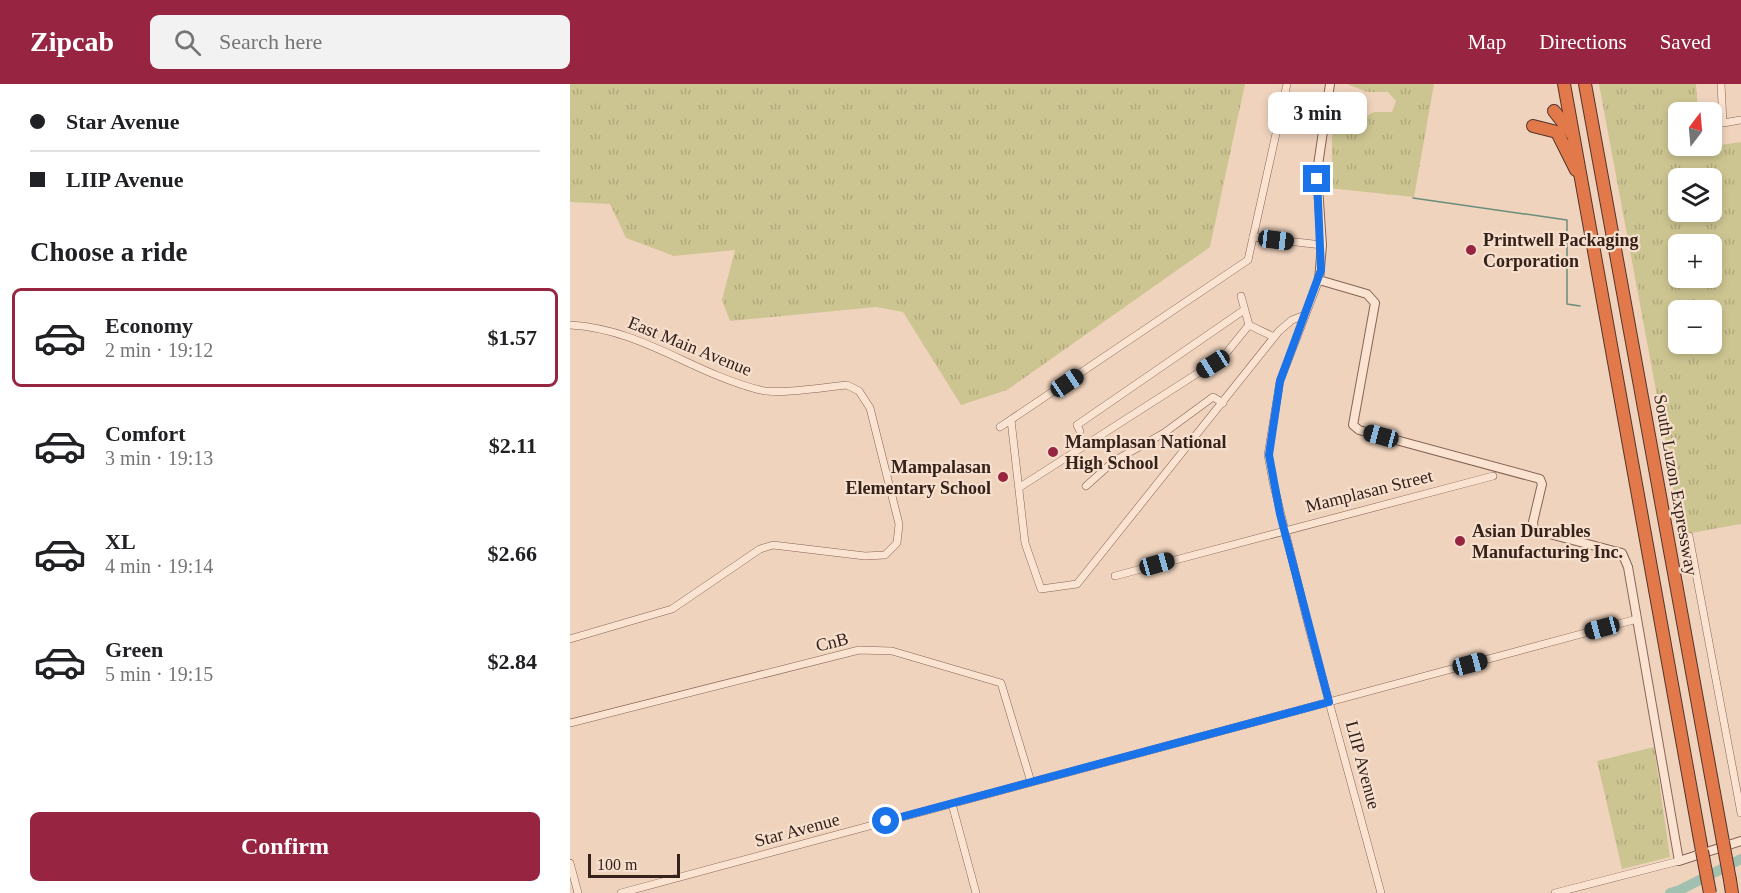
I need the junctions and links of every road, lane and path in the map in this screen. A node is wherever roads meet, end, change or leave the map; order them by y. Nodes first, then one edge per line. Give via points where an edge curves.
1 (1287, 84) edge
2 (1330, 84) edge
3 (1564, 84) edge
4 (1585, 84) edge
5 (1721, 84) edge
6 (1554, 111) dead end
7 (1741, 120) edge
8 (1533, 126) dead end
9 (1573, 136) junction
10 (1583, 186) junction
11 (1253, 237) junction
12 (1322, 245) junction
13 (1319, 280) junction
14 (1241, 296) dead end
15 (1244, 310) junction
16 (1305, 315) junction
17 (570, 325) edge
18 (1249, 325) junction
19 (1274, 337) junction
20 (1223, 403) junction
21 (1011, 420) junction
22 (1000, 427) dead end
23 (1080, 431) dead end
24 (1493, 476) dead end
25 (1086, 486) dead end
26 (1020, 487) junction
27 (1284, 529) junction
28 (1689, 536) dead end
29 (1115, 576) dead end
30 (1637, 619) junction
31 (570, 639) edge
32 (1329, 702) junction
33 (570, 723) edge
34 (1031, 782) junction
35 (952, 804) junction
36 (1741, 813) edge
37 (1741, 841) edge
38 (1679, 861) junction
39 (570, 863) edge
40 (578, 893) edge
41 (621, 893) edge
42 (976, 893) edge
43 (1381, 893) edge
44 (1555, 893) edge
45 (1710, 893) edge
46 (1732, 893) edge

1 - 11 street
2 - 12 street, LIIP Avenue via 1317,172
3 - 9 highway
4 - 46 highway, South Luzon Expressway, bridge
5 - 7 street via 1723,123
6 - 9 highway
8 - 10 highway via 1557,132
9 - 10 highway
10 - 45 highway, bridge
11 - 12 street
11 - 21 street via 1248,260
12 - 13 street, LIIP Avenue
13 - 16 street, LIIP Avenue
13 - 30 street via 1367,294 1375,302 1352,420 1354,428 1540,479 1533,528 1622,553 1628,562
14 - 15 street
15 - 18 street
15 - 23 street via 1077,425
16 - 19 street via 1292,320
16 - 27 street, LIIP Avenue via 1280,381 1270,434 1270,467
17 - 31 street, East Main Avenue via 595,327 642,340 706,373 763,391 847,385 859,391 870,408 899,524 897,543 885,555 773,545 760,549 672,609
18 - 19 street
18 - 26 street via 1223,357
19 - 20 street
20 - 25 street via 1213,397 1164,433 1114,461
20 - 26 street via 1077,585 1041,590 1025,543
21 - 22 street
21 - 26 street
24 - 27 street, Mamplasan Street
27 - 29 street, Mamplasan Street
27 - 32 street, LIIP Avenue
28 - 36 street
30 - 32 street, Star Avenue
30 - 38 street
32 - 34 street, Star Avenue
32 - 43 street, LIIP Avenue
33 - 34 street, CnB via 859,650 884,649 1001,683
34 - 35 street, Star Avenue
35 - 41 street, Star Avenue
35 - 42 street
37 - 38 street
38 - 44 street
39 - 40 street

